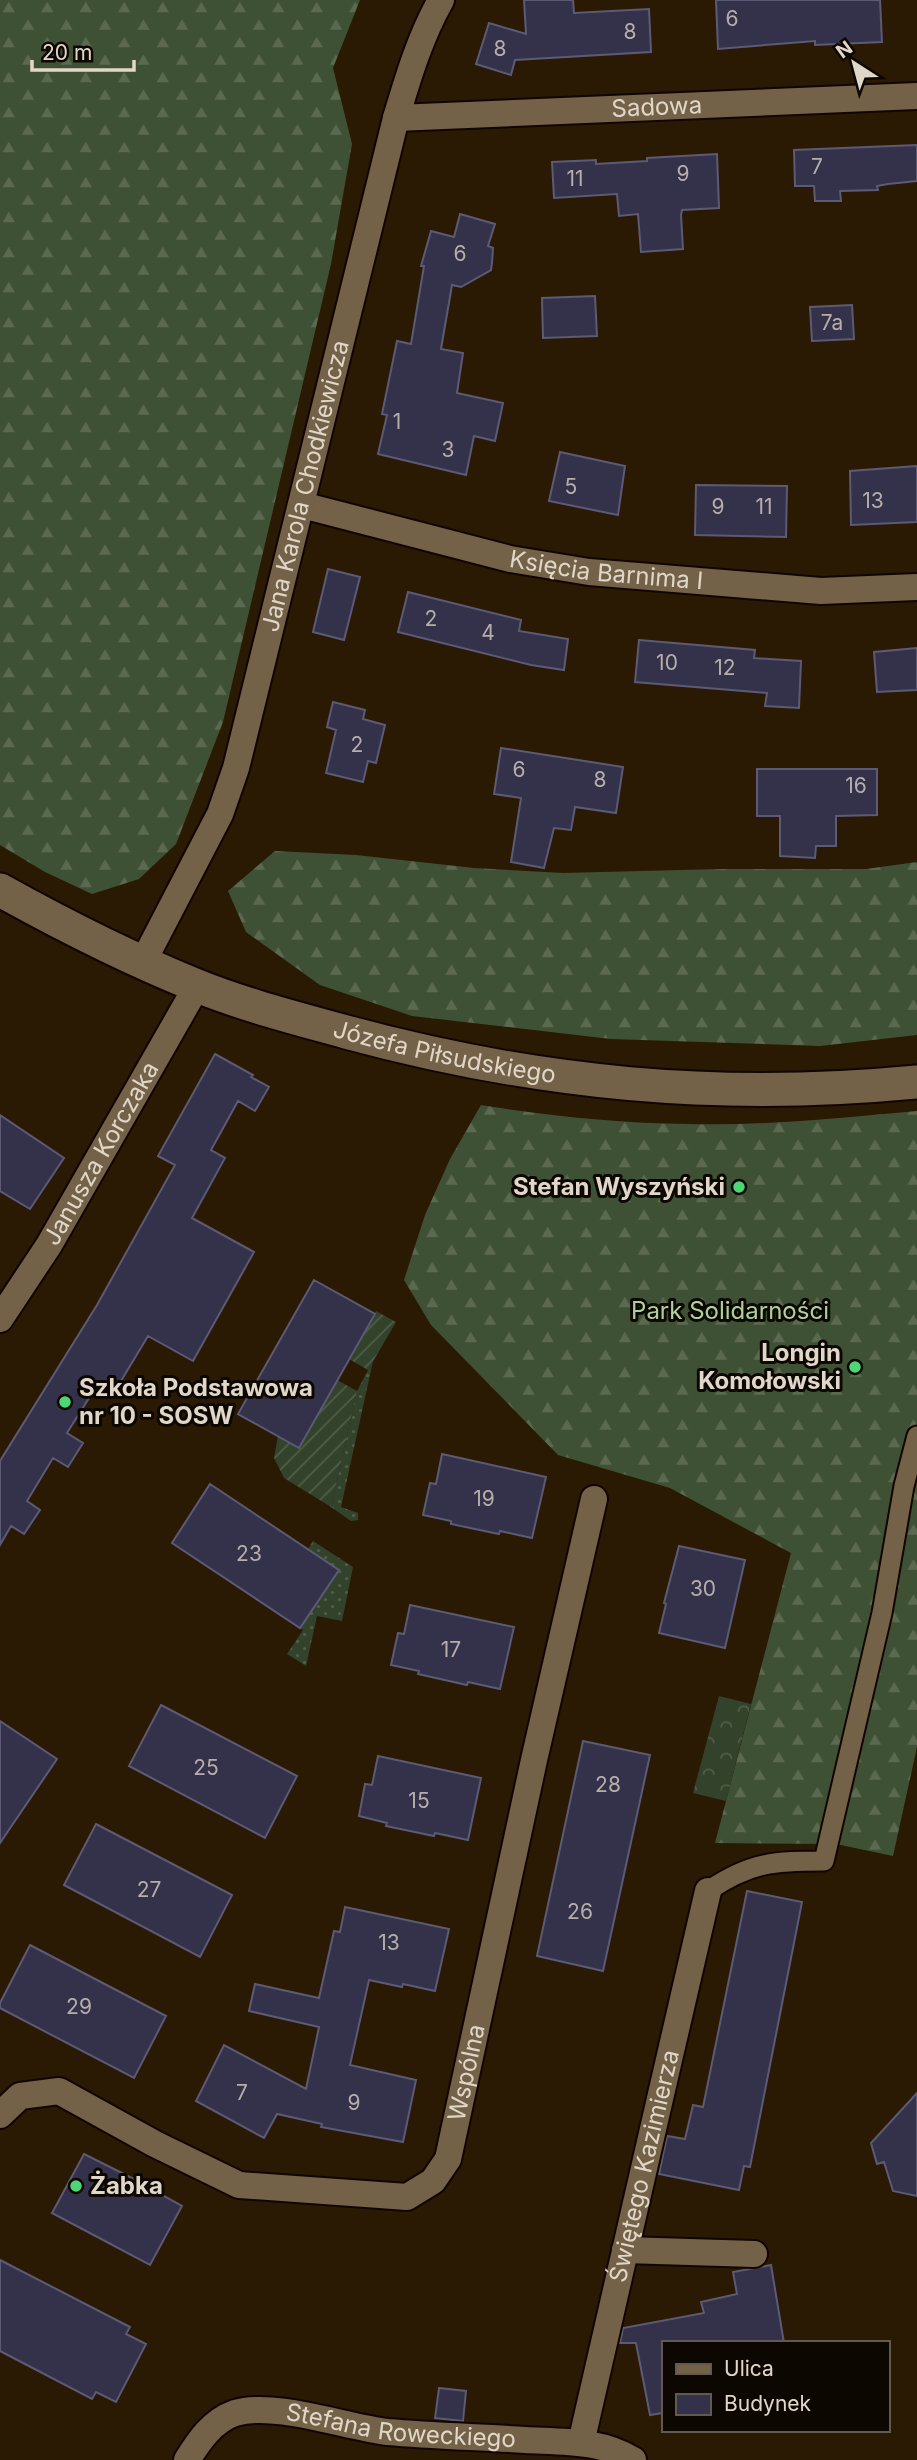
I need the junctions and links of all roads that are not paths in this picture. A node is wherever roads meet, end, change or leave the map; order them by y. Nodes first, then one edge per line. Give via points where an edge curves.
1 (441, 0) edge
2 (917, 96) edge
3 (396, 118) junction
4 (302, 505) junction
5 (917, 587) edge
6 (0, 890) edge
7 (143, 962) junction
8 (197, 986) junction
9 (917, 1083) edge
10 (0, 1319) edge
11 (917, 1436) edge
12 (594, 1499) dead end
13 (708, 1891) joint
14 (0, 2115) edge
15 (625, 2250) junction
16 (754, 2254) dead end
17 (582, 2443) junction
18 (187, 2460) edge
19 (633, 2460) edge

1 - 3 street, Jana Karola Chodkiewicza via 415,56
2 - 3 street, Sadowa
3 - 4 street, Jana Karola Chodkiewicza
4 - 5 street, Księcia Barnima I via 510,559 589,572 821,591
4 - 7 street, Jana Karola Chodkiewicza via 236,768 214,827
6 - 7 street, Józefa Piłsudskiego
7 - 8 street, Józefa Piłsudskiego
8 - 9 street, Józefa Piłsudskiego via 287,1016 442,1057 590,1081 771,1090
8 - 10 street, Janusza Korczaka via 49,1245
11 - 13 street via 824,1861 778,1861 749,1868
12 - 14 street, Wspólna via 448,2159 433,2181 407,2197 239,2185 59,2091 20,2096
13 - 15 street, Świętego Kazimierza
15 - 16 street
15 - 17 street, Świętego Kazimierza
17 - 18 street, Stefana Roweckiego via 386,2431 250,2412 236,2413 211,2427
17 - 19 street, Stefana Roweckiego via 617,2450

